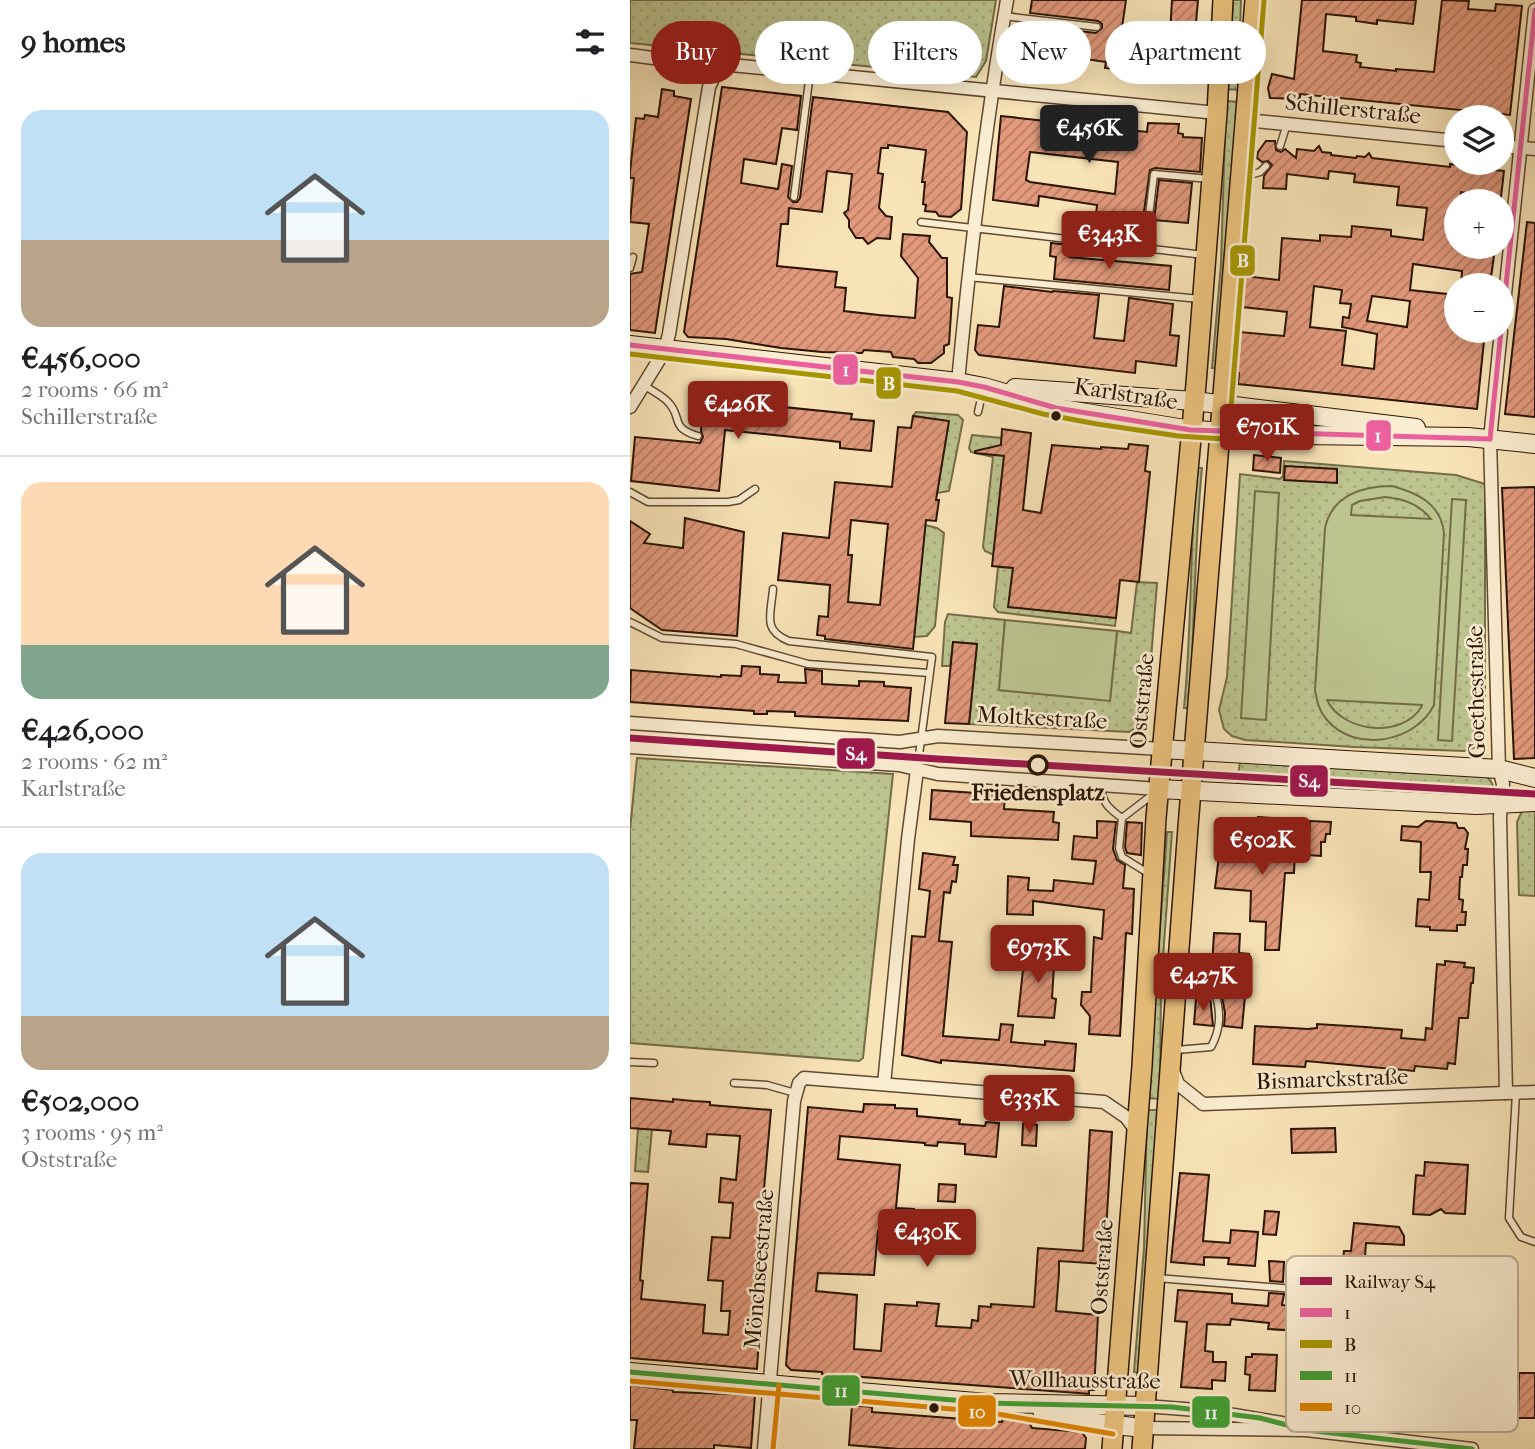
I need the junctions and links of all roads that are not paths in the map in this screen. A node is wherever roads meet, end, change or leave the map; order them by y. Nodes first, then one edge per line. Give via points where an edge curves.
1 (1007, 0) edge
2 (1223, 0) edge
3 (1255, 0) edge
4 (1535, 9) edge
5 (1004, 16) junction
6 (1097, 27) dead end
7 (630, 55) edge
8 (651, 58) edge
9 (854, 77) edge
10 (710, 84) edge
11 (809, 84) edge
12 (991, 91) junction
13 (1217, 113) junction
14 (1246, 120) junction
15 (1287, 123) junction
16 (1444, 140) edge
17 (1280, 146) dead end
18 (1514, 147) edge
19 (1521, 148) junction
20 (1535, 149) edge
21 (1266, 166) dead end
22 (1241, 178) junction
23 (1212, 180) junction
24 (794, 197) dead end
25 (921, 222) dead end
26 (975, 227) junction
27 (1145, 249) junction
28 (1205, 255) junction
29 (633, 257) dead end
30 (630, 268) edge
31 (1507, 273) edge
32 (968, 277) junction
33 (1202, 300) junction
34 (1500, 343) edge
35 (630, 345) edge
36 (665, 350) junction
37 (958, 383) junction
38 (643, 385) junction
39 (987, 387) junction
40 (1194, 401) junction
41 (1222, 404) junction
42 (630, 407) edge
43 (978, 412) dead end
44 (1191, 430) junction
45 (1220, 432) junction
46 (698, 436) dead end
47 (1468, 437) junction
48 (1490, 439) junction
49 (1535, 444) edge
50 (755, 489) dead end
51 (630, 492) edge
52 (773, 589) dead end
53 (630, 622) edge
54 (929, 673) junction
55 (630, 723) edge
56 (921, 738) junction
57 (630, 747) edge
58 (1162, 749) junction
59 (1194, 751) junction
60 (1499, 769) junction
61 (917, 770) junction
62 (1535, 778) edge
63 (1101, 785) junction
64 (1159, 789) junction
65 (1191, 790) junction
66 (1535, 802) edge
67 (1501, 803) junction
68 (1122, 818) junction
69 (1152, 876) junction
70 (1177, 972) junction
71 (1170, 1057) junction
72 (630, 1062) edge
73 (654, 1063) dead end
74 (734, 1083) dead end
75 (884, 1084) junction
76 (797, 1088) junction
77 (1535, 1092) edge
78 (1511, 1093) junction
79 (1137, 1132) junction
80 (1535, 1242) edge
81 (1155, 1278) junction
82 (1286, 1288) edge
83 (630, 1372) edge
84 (770, 1384) junction
85 (987, 1403) junction
86 (1116, 1405) junction
87 (1145, 1406) junction
88 (1114, 1425) junction
89 (1286, 1425) edge
90 (1143, 1428) junction
91 (1286, 1430) edge
92 (1323, 1432) edge
93 (764, 1449) edge
94 (1112, 1449) edge
95 (1142, 1449) edge
96 (1472, 1449) edge

1 - 5 street
2 - 13 main road, Oststraße
3 - 14 main road
4 - 19 street
5 - 6 lane
5 - 12 street
7 - 8 street
9 - 12 street
10 - 36 street
11 - 24 lane
12 - 13 street
12 - 26 street
13 - 23 main road, Oststraße
14 - 15 street, Schillerstraße
14 - 22 main road
15 - 16 street, Schillerstraße
15 - 17 lane
18 - 19 street
19 - 20 street
19 - 31 street
21 - 22 lane
22 - 41 main road
23 - 27 lane via 1154,174
23 - 28 main road, Oststraße
25 - 26 lane
26 - 27 lane
26 - 32 street
27 - 28 lane
28 - 33 main road, Oststraße
29 - 30 lane
32 - 33 lane
32 - 37 street
33 - 40 main road, Oststraße
34 - 48 street, Goethestraße
35 - 36 street, Karlstraße
36 - 37 street, Karlstraße
36 - 38 street
37 - 39 street, Karlstraße
38 - 42 street
38 - 46 lane via 668,401 684,432
39 - 40 street, Karlstraße
39 - 43 lane
39 - 44 street, Karlstraße via 1058,408
40 - 41 street, Karlstraße
40 - 44 main road, Oststraße
41 - 45 main road
41 - 47 street, Karlstraße
44 - 45 street, Karlstraße
44 - 58 main road, Oststraße
45 - 47 street, Karlstraße
45 - 59 main road
47 - 48 street, Karlstraße
48 - 49 street, Karlstraße
48 - 60 street, Goethestraße
50 - 51 lane via 728,502 649,502
52 - 54 lane via 770,624 777,636 932,657
53 - 54 lane via 662,638 736,644 808,664
54 - 56 lane
55 - 56 street, Moltkestraße via 900,742
56 - 58 street, Moltkestraße
56 - 61 lane
57 - 61 street via 899,765
58 - 59 street, Moltkestraße
58 - 64 main road, Oststraße
59 - 60 street, Moltkestraße
59 - 65 main road
60 - 62 street, Moltkestraße
60 - 67 street, Goethestraße
61 - 63 street
61 - 75 street
63 - 64 street
63 - 68 lane via 1101,800
64 - 65 street
64 - 68 lane
64 - 69 main road, Oststraße
65 - 67 street
65 - 70 main road
66 - 67 street
67 - 78 street, Goethestraße
68 - 69 lane via 1122,857
69 - 79 main road, Oststraße
70 - 71 main road
70 - 71 lane via 1215,992 1220,1008 1218,1034 1211,1046
71 - 78 street, Bismarckstraße via 1178,1084 1203,1104
71 - 81 main road
72 - 73 lane
74 - 76 lane
75 - 76 street via 804,1078
75 - 79 street via 1104,1102 1126,1117
76 - 84 street, Mönchseestraße
77 - 78 street, Bismarckstraße
78 - 80 lane via 1509,1218 1521,1237
79 - 86 main road, Oststraße
81 - 82 lane
81 - 87 main road
83 - 84 street, Wollhausstraße
84 - 85 street, Wollhausstraße
84 - 93 street, Mönchseestraße
85 - 86 street, Wollhausstraße
85 - 88 street, Wollhausstraße
86 - 87 street, Wollhausstraße
86 - 88 main road, Oststraße
87 - 89 street, Wollhausstraße via 1210,1410
87 - 90 main road
88 - 90 street, Wollhausstraße
88 - 94 main road, Oststraße
90 - 91 street, Wollhausstraße
90 - 95 main road
92 - 96 street, Wollhausstraße

